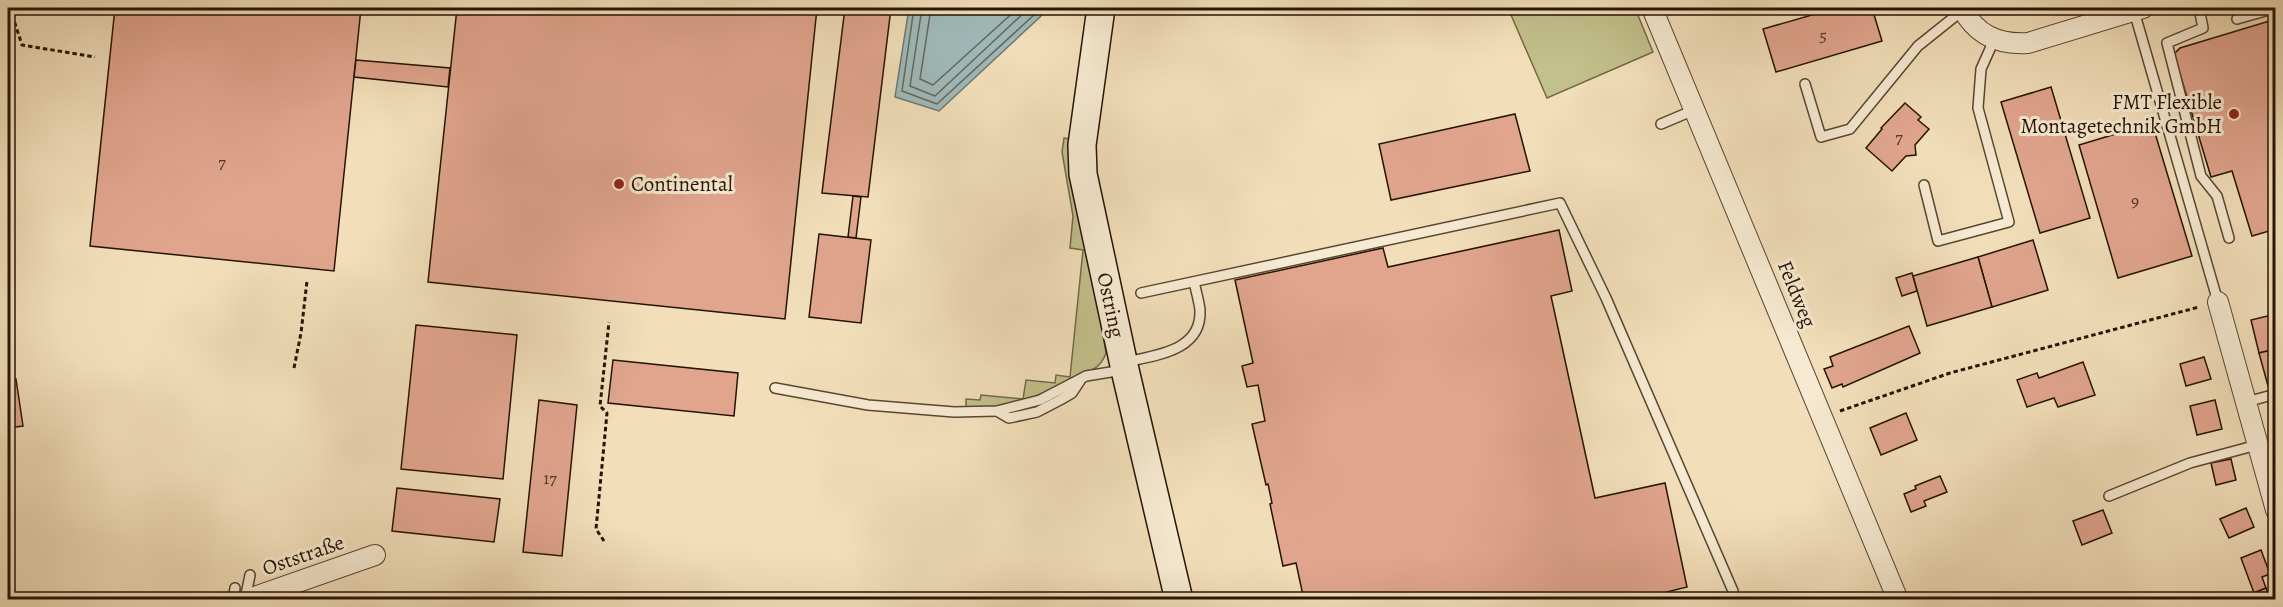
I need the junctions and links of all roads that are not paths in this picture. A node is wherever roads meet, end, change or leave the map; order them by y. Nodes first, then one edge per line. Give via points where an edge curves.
1 (1101, 8) edge
2 (1652, 8) edge
3 (2199, 8) edge
4 (2276, 8) edge
5 (1962, 9) edge
6 (2138, 9) edge
7 (2102, 13) edge
8 (2237, 19) dead end
9 (1994, 40) junction
10 (1805, 84) dead end
11 (1694, 110) junction
12 (1661, 124) dead end
13 (1924, 185) dead end
14 (2229, 238) dead end
15 (1194, 282) junction
16 (1141, 293) dead end
17 (2210, 304) joint
18 (1124, 366) junction
19 (775, 388) dead end
20 (2276, 394) edge
21 (2245, 402) junction
22 (2257, 445) junction
23 (2109, 496) dead end
24 (2276, 510) edge
25 (375, 555) dead end
26 (250, 575) dead end
27 (244, 597) edge
28 (1179, 600) edge
29 (1732, 600) edge
30 (1898, 600) edge

1 - 18 main road, Ostring via 1082,145 1083,174
2 - 11 street, Feldweg
3 - 14 lane via 2203,28 2167,44 2201,176 2217,196
4 - 8 lane
5 - 9 street via 1972,24
5 - 10 lane via 1917,46 1850,129 1821,137
6 - 7 street
6 - 17 lane
7 - 9 street via 2028,43
9 - 13 lane via 1981,69 1978,108 2009,222 1938,241
11 - 12 lane
11 - 30 street, Feldweg
15 - 16 lane
15 - 18 lane via 1200,311 1197,329 1186,344
15 - 29 lane via 1560,203 1663,428 1733,591
17 - 21 street
18 - 19 lane via 1086,376 1072,393 1037,412 1009,418 997,411 868,405
18 - 28 main road, Ostring
20 - 21 lane
21 - 22 street
22 - 23 lane via 2190,463
22 - 24 street
25 - 27 street, Oststraße
26 - 27 lane

